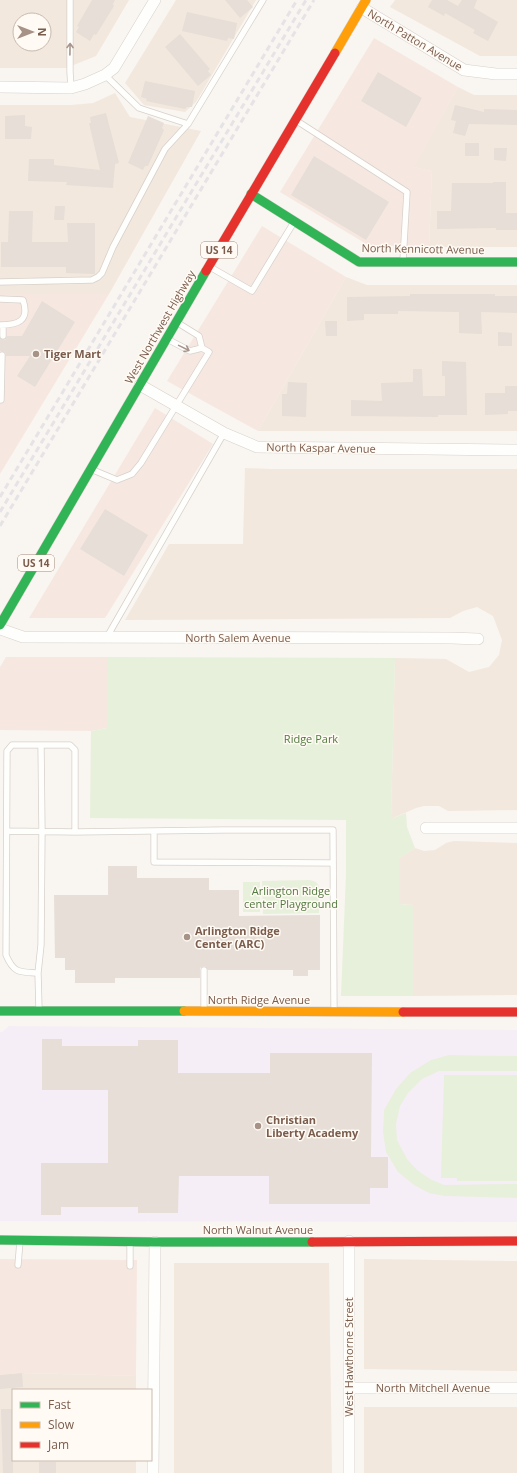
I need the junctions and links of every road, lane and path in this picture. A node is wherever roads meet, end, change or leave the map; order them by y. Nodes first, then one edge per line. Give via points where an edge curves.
1 (70, 0) edge
2 (155, 0) edge
3 (263, 0) edge
4 (364, 4) edge
5 (517, 74) edge
6 (105, 75) junction
7 (0, 87) edge
8 (71, 88) junction
9 (295, 120) junction
10 (188, 124) junction
11 (251, 194) junction
12 (294, 221) junction
13 (403, 262) junction
14 (517, 262) edge
15 (209, 266) junction
16 (0, 282) edge
17 (0, 299) edge
18 (177, 322) junction
19 (1, 325) edge
20 (2, 336) dead end
21 (167, 340) junction
22 (202, 348) junction
23 (2, 355) dead end
24 (1, 373) edge
25 (140, 385) junction
26 (0, 400) edge
27 (177, 406) junction
28 (224, 433) junction
29 (517, 450) edge
30 (91, 469) junction
31 (25, 582) junction
32 (10, 594) dead end
33 (0, 625) edge
34 (0, 629) edge
35 (107, 637) junction
36 (478, 639) dead end
37 (41, 745) junction
38 (426, 828) dead end
39 (517, 828) edge
40 (7, 831) junction
41 (42, 831) junction
42 (154, 831) junction
43 (75, 832) junction
44 (333, 863) junction
45 (204, 970) dead end
46 (38, 973) junction
47 (0, 1011) edge
48 (39, 1011) junction
49 (204, 1012) junction
50 (334, 1012) junction
51 (517, 1012) edge
52 (0, 1240) edge
53 (20, 1240) junction
54 (130, 1241) junction
55 (517, 1241) edge
56 (155, 1242) junction
57 (349, 1242) junction
58 (18, 1265) dead end
59 (130, 1266) dead end
60 (350, 1388) junction
61 (517, 1388) edge
62 (153, 1473) edge
63 (349, 1473) edge

8 -> 1 lane
2 - 6 street via 114,68
3 - 10 lane
4 - 5 street, North Patton Avenue via 464,70
4 - 9 street, West Northwest Highway / US 14
6 - 8 street
6 - 10 lane via 139,108
7 - 8 street
9 - 11 street, West Northwest Highway / US 14
9 - 13 lane via 407,192
10 - 16 lane via 166,149 98,277 92,280
11 - 12 street, North Kennicott Avenue
11 - 15 street, West Northwest Highway / US 14
12 - 13 street, North Kennicott Avenue via 359,262
12 - 15 lane via 252,291
13 - 14 street, North Kennicott Avenue
15 - 18 street, West Northwest Highway / US 14
17 - 19 lane via 23,300 25,305 24,317 20,322
18 - 21 street, West Northwest Highway / US 14
18 - 22 lane via 198,336
19 - 20 lane
21 -> 22 lane via 190,351
21 - 25 street, West Northwest Highway / US 14
22 - 27 lane via 209,352
23 - 24 lane
24 - 26 lane
25 - 27 street, North Kaspar Avenue
25 - 30 street, West Northwest Highway / US 14
27 - 28 street, North Kaspar Avenue
27 - 30 lane via 142,463 132,474 117,480
28 - 29 street, North Kaspar Avenue via 257,447
28 - 35 lane
30 - 31 street, West Northwest Highway / US 14
31 - 32 street
31 - 33 street, West Northwest Highway / US 14
34 - 35 street, North Salem Avenue via 23,637
35 - 36 street, North Salem Avenue
37 - 40 lane via 12,745 7,751
37 - 41 lane
37 - 43 lane via 70,745 75,750
38 - 39 street
40 - 41 lane
40 - 46 lane via 6,954 11,966 19,972
41 - 43 lane
41 - 46 lane via 41,945
42 - 43 lane
42 - 44 lane via 154,862
42 - 44 lane via 333,830
44 - 50 lane
45 - 49 lane
46 - 48 lane
47 - 48 street, North Ridge Avenue
48 - 49 street, North Ridge Avenue
49 - 50 street, North Ridge Avenue
50 - 51 street, North Ridge Avenue
52 - 53 street, North Walnut Avenue
53 - 54 street, North Walnut Avenue
53 - 58 lane
54 - 56 street, North Walnut Avenue
54 - 59 lane
55 - 57 street, North Walnut Avenue
56 - 57 street, North Walnut Avenue
56 - 62 street
57 - 60 street, West Hawthorne Street
60 - 61 street, North Mitchell Avenue
60 - 63 street, West Hawthorne Street

